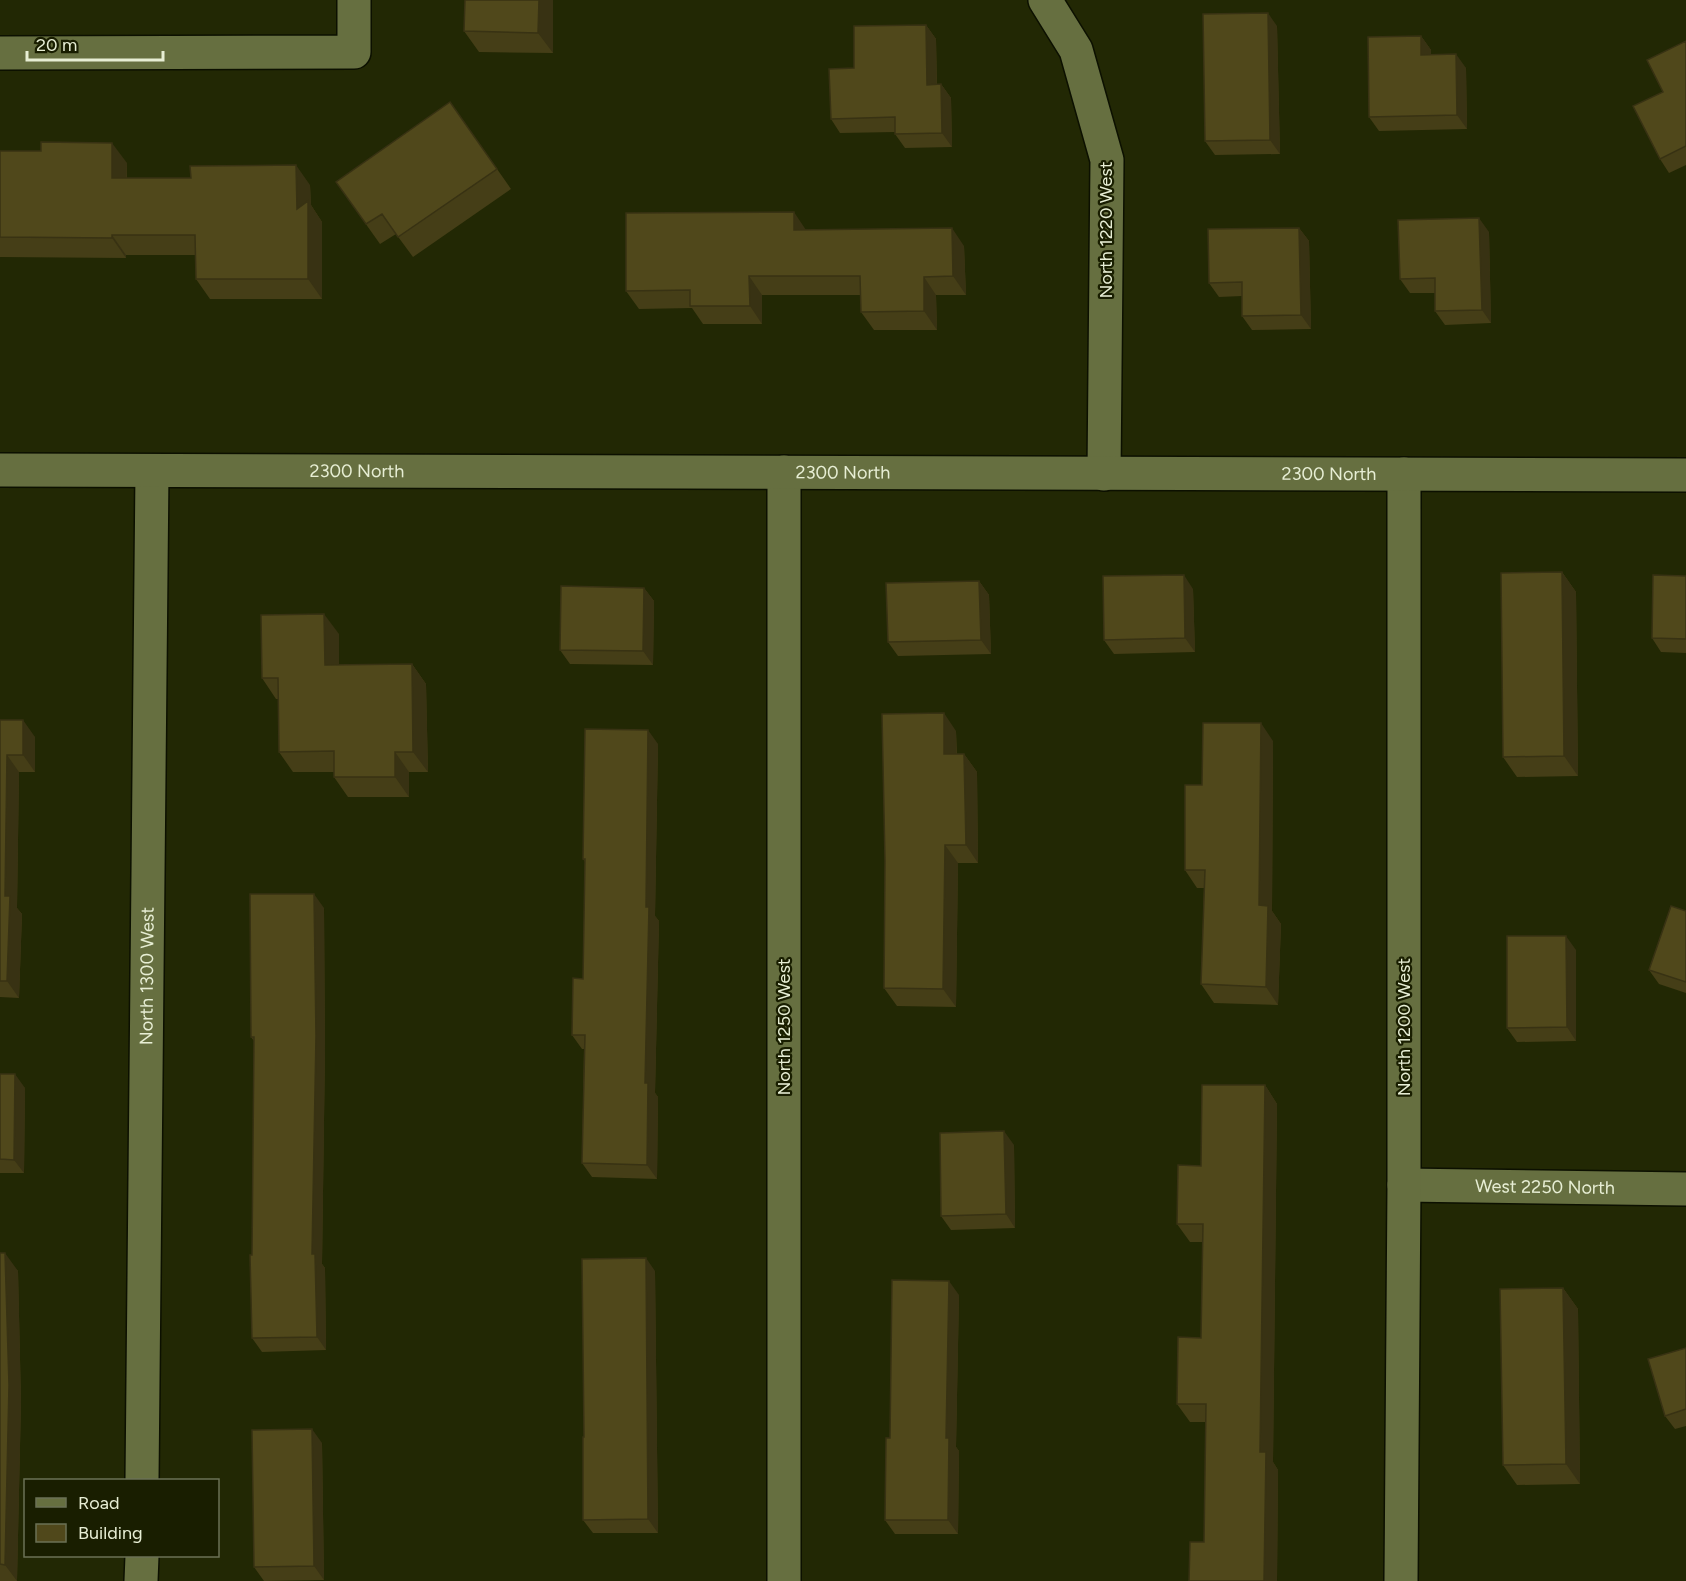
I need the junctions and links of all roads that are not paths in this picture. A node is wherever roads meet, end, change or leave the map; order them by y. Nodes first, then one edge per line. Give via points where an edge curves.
1 (354, 0) edge
2 (1045, 0) edge
3 (0, 53) edge
4 (0, 470) edge
5 (153, 471) junction
6 (784, 472) junction
7 (1104, 474) junction
8 (1404, 474) junction
9 (1686, 475) edge
10 (1404, 1185) junction
11 (1686, 1189) edge
12 (142, 1479) edge
13 (142, 1557) edge
14 (141, 1581) edge
15 (784, 1581) edge
16 (1401, 1581) edge

1 - 3 street via 354,52
2 - 7 street, North 1220 West via 1076,50 1107,160
4 - 5 street, 2300 North
5 - 6 street, 2300 North
5 - 12 street, North 1300 West
6 - 7 street, 2300 North
6 - 15 street, North 1250 West
7 - 8 street, 2300 North
8 - 9 street, 2300 North
8 - 10 street, North 1200 West
10 - 11 street, West 2250 North
10 - 16 street, North 1200 West
13 - 14 street

